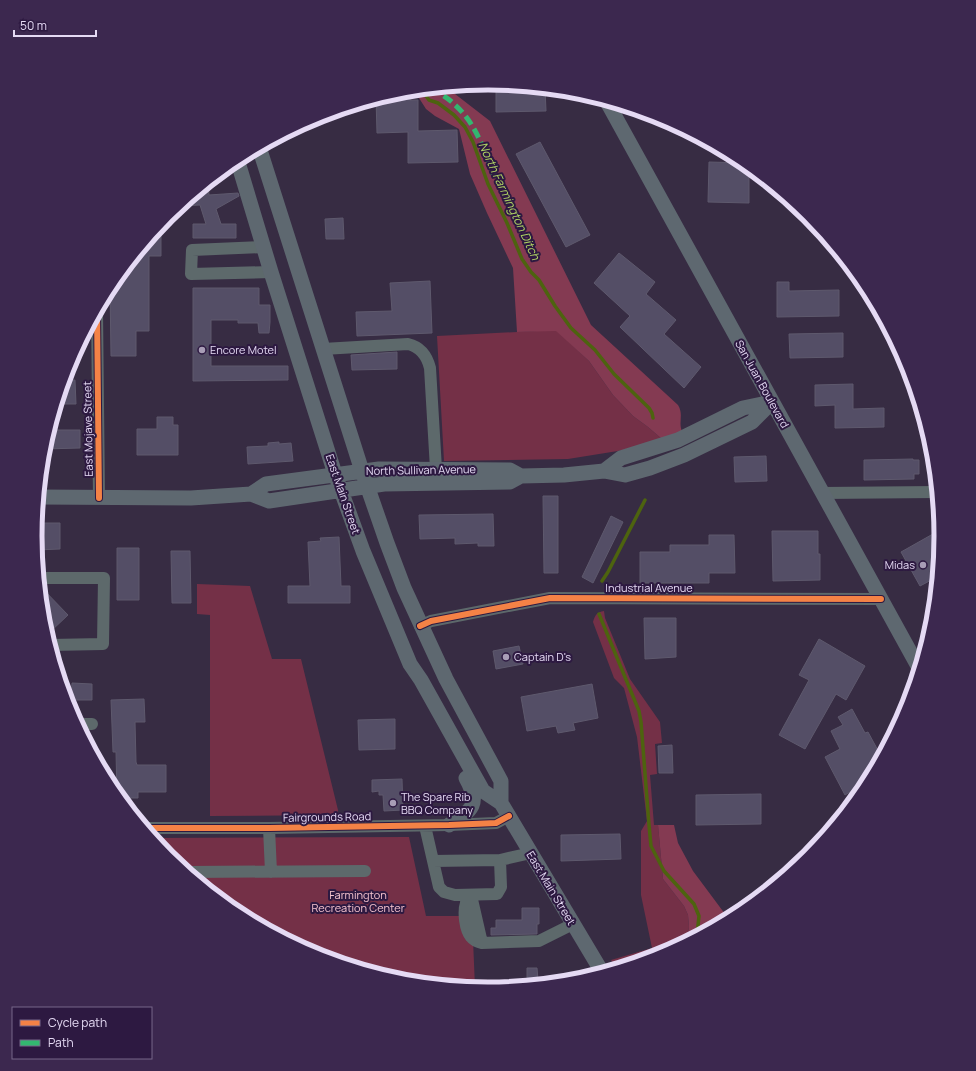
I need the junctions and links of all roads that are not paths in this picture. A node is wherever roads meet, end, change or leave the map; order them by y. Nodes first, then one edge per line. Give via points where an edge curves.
1 (610, 107) edge
2 (260, 152) edge
3 (239, 166) edge
4 (263, 247) junction
5 (271, 272) junction
6 (97, 321) edge
7 (323, 349) junction
8 (298, 357) junction
9 (772, 402) junction
10 (436, 469) junction
11 (362, 471) junction
12 (335, 474) junction
13 (521, 476) junction
14 (367, 486) junction
15 (340, 490) junction
16 (932, 492) edge
17 (822, 493) junction
18 (251, 494) junction
19 (44, 497) edge
20 (99, 498) junction
21 (44, 578) edge
22 (880, 599) junction
23 (420, 626) junction
24 (398, 637) junction
25 (56, 645) edge
26 (916, 662) edge
27 (410, 664) junction
28 (84, 724) edge
29 (92, 724) dead end
30 (501, 803) junction
31 (509, 816) junction
32 (449, 825) junction
33 (424, 826) junction
34 (151, 828) edge
35 (269, 828) junction
36 (531, 854) junction
37 (500, 860) junction
38 (433, 861) junction
39 (365, 871) dead end
40 (195, 872) edge
41 (270, 872) junction
42 (471, 895) junction
43 (573, 924) junction
44 (599, 967) edge

1 - 9 main road, San Juan Boulevard
2 - 7 main road
3 - 4 main road, East Main Street
4 - 5 main road, East Main Street
4 - 5 street via 192,250 191,274
5 - 8 main road, East Main Street
6 - 20 street, East Mojave Street
7 - 8 main road
7 - 10 street via 408,344 422,351 428,359 430,368
7 - 11 main road
8 - 12 main road, East Main Street
9 - 13 main road, North Sullivan Avenue via 752,422 684,455 650,468 626,474 604,471 564,476
9 - 17 main road, San Juan Boulevard
10 - 11 main road, North Sullivan Avenue
10 - 13 main road, North Sullivan Avenue via 510,470
11 - 12 main road, North Sullivan Avenue
11 - 14 main road
12 - 15 main road, East Main Street
12 - 18 main road, North Sullivan Avenue via 266,484
13 - 14 main road, North Sullivan Avenue via 510,482
14 - 15 main road, North Sullivan Avenue
14 - 23 main road
15 - 18 main road, North Sullivan Avenue via 269,501
15 - 24 main road, East Main Street
16 - 17 street
17 - 22 main road, San Juan Boulevard
18 - 20 main road, North Sullivan Avenue via 191,498
19 - 20 main road, North Sullivan Avenue
21 - 25 street via 104,578 103,644
22 - 23 street, Industrial Avenue via 550,598 431,621
22 - 26 main road, San Juan Boulevard
23 - 24 main road
23 - 30 main road via 501,781
24 - 27 main road, East Main Street
27 - 30 main road, East Main Street via 483,792
27 - 32 main road via 415,685 473,793 471,808
28 - 29 street
30 - 31 main road, East Main Street
31 - 32 street, Fairgrounds Road via 496,823
31 - 36 main road, East Main Street
32 - 33 street, Fairgrounds Road
33 - 35 street, Fairgrounds Road
33 - 38 street
34 - 35 street, Fairgrounds Road
35 - 41 street
36 - 37 street
36 - 43 main road, East Main Street
37 - 38 street
37 - 42 street via 501,887 497,894
38 - 42 street via 440,887 444,892
39 - 41 street
40 - 41 street
42 - 43 street via 482,943 539,941
43 - 44 main road, East Main Street

